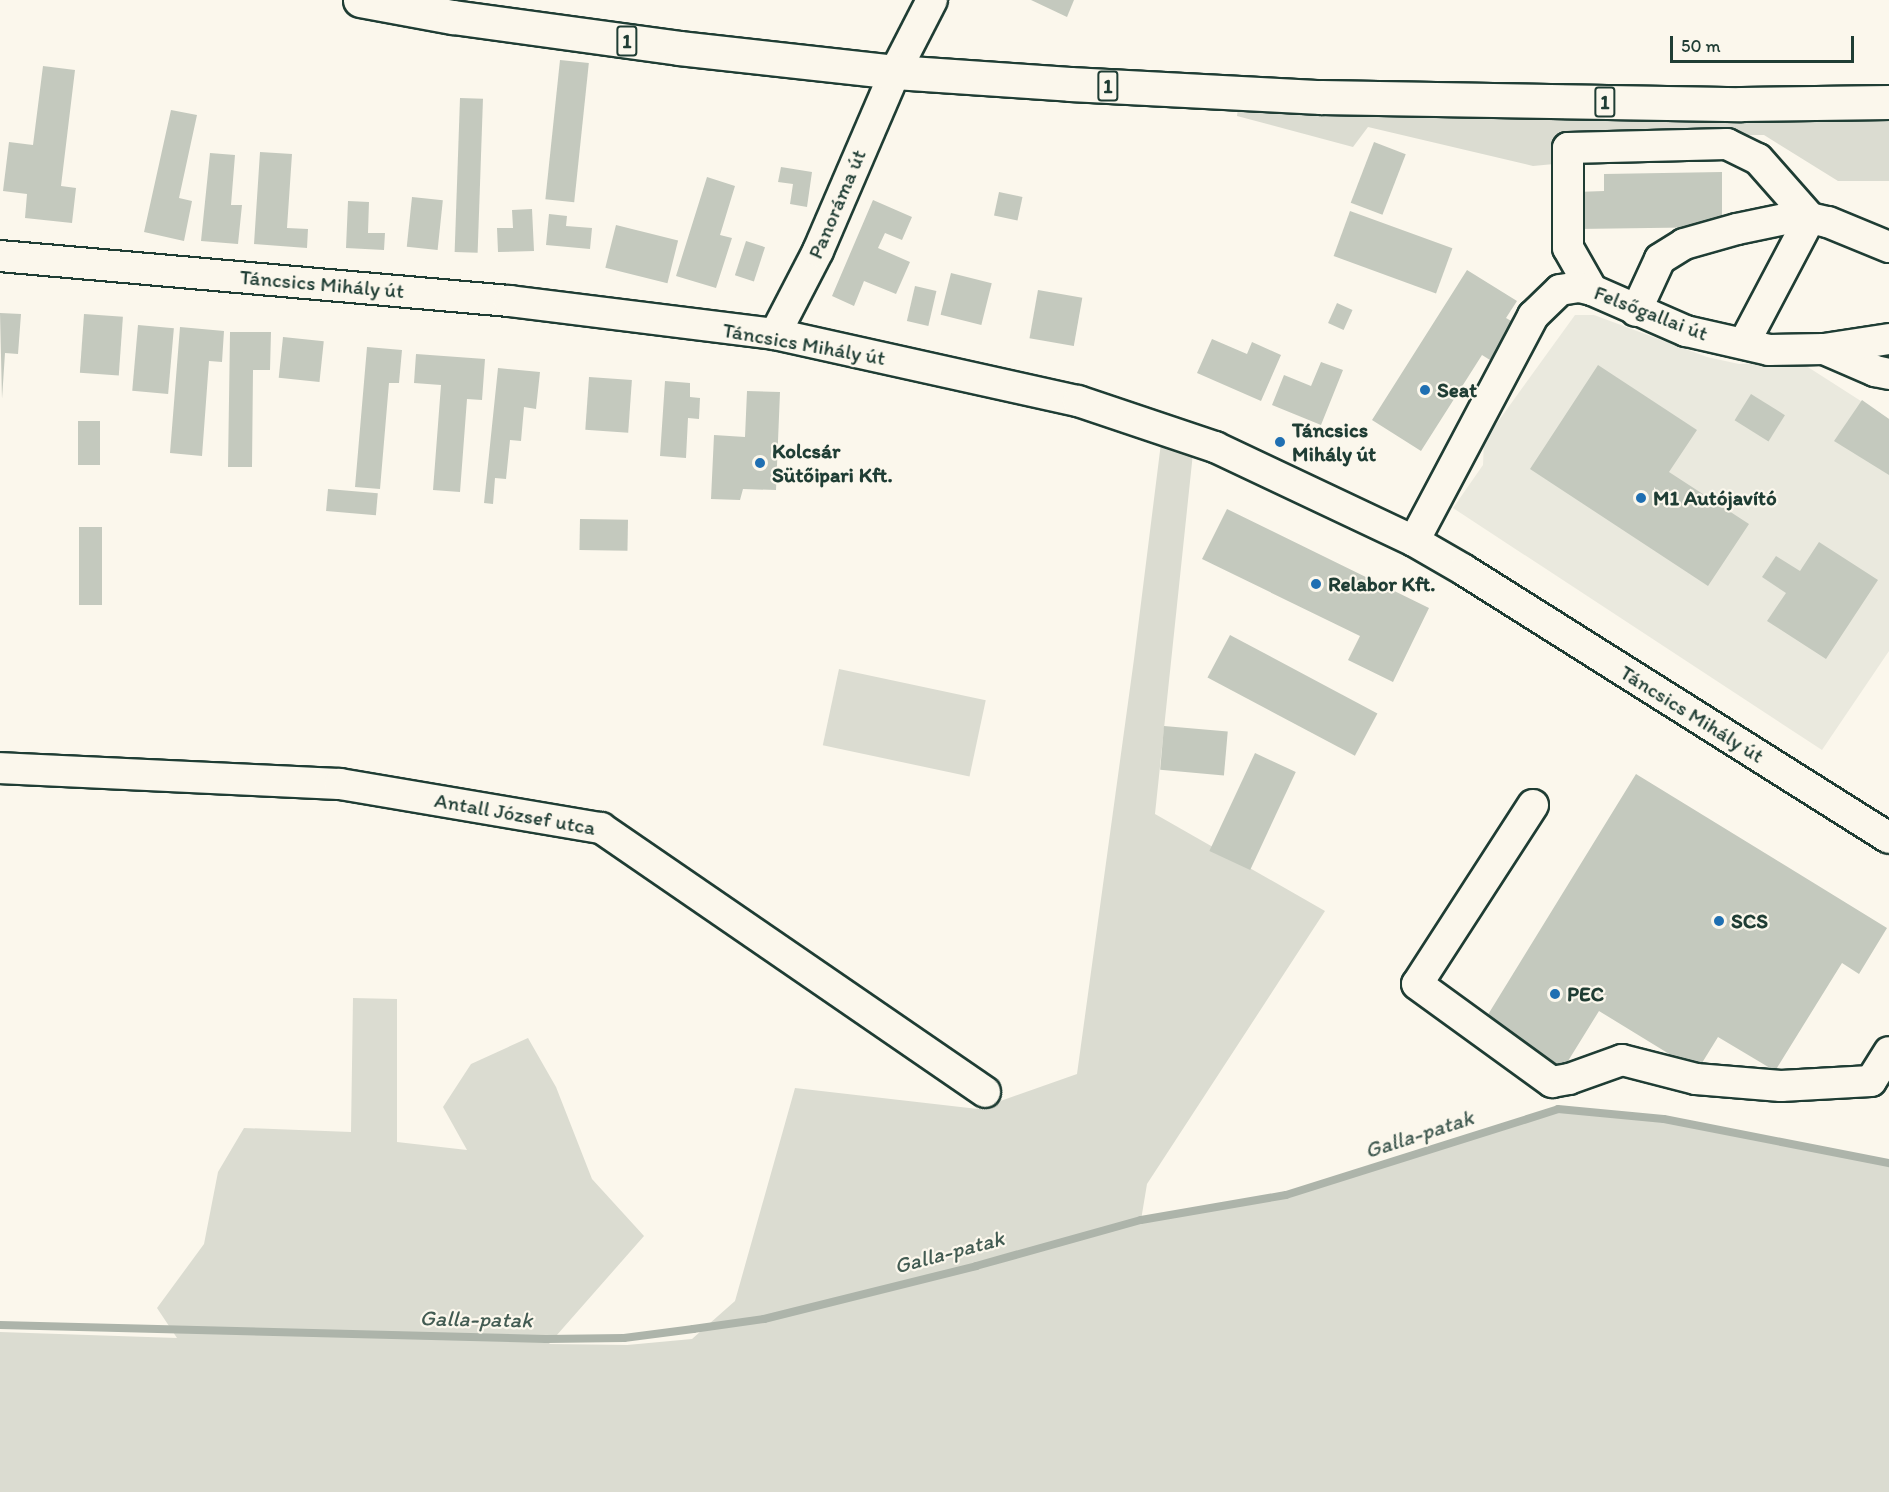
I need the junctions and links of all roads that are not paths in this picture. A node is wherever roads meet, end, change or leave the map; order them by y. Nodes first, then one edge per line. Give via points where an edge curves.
1 (360, 0) edge
2 (932, 0) edge
3 (895, 72) junction
4 (1889, 102) edge
5 (1810, 218) junction
6 (1889, 247) edge
7 (0, 256) edge
8 (1592, 290) junction
9 (1636, 311) junction
10 (775, 334) junction
11 (1889, 339) edge
12 (1744, 343) junction
13 (1824, 350) junction
14 (1889, 374) edge
15 (1414, 541) junction
16 (0, 768) edge
17 (1533, 805) dead end
18 (1889, 838) edge
19 (1889, 1052) edge
20 (985, 1092) dead end

1 - 3 main road, 1 via 668,47
2 - 3 street, Panoráma út
3 - 4 main road, 1 via 1322,96 1741,104
3 - 10 street, Panoráma út via 818,251
5 - 6 street
5 - 8 street via 1758,159 1727,144 1568,148 1568,248
5 - 9 street via 1785,219 1684,244 1660,259
5 - 12 street
7 - 10 street, Táncsics Mihály út via 509,301
8 - 9 street, Felsőgallai út
8 - 15 street, Felsőgallai út via 1560,290 1533,316
9 - 12 street, Felsőgallai út via 1686,331
10 - 15 street, Táncsics Mihály út via 1078,401 1215,447
11 - 13 street, Felsőgallai út
12 - 13 street, Felsőgallai út via 1769,350
13 - 14 street
15 - 18 street, Táncsics Mihály út
16 - 20 street, Antall József utca via 340,784 601,828
17 - 19 street via 1417,984 1552,1082 1622,1060 1696,1079 1781,1086 1871,1081

